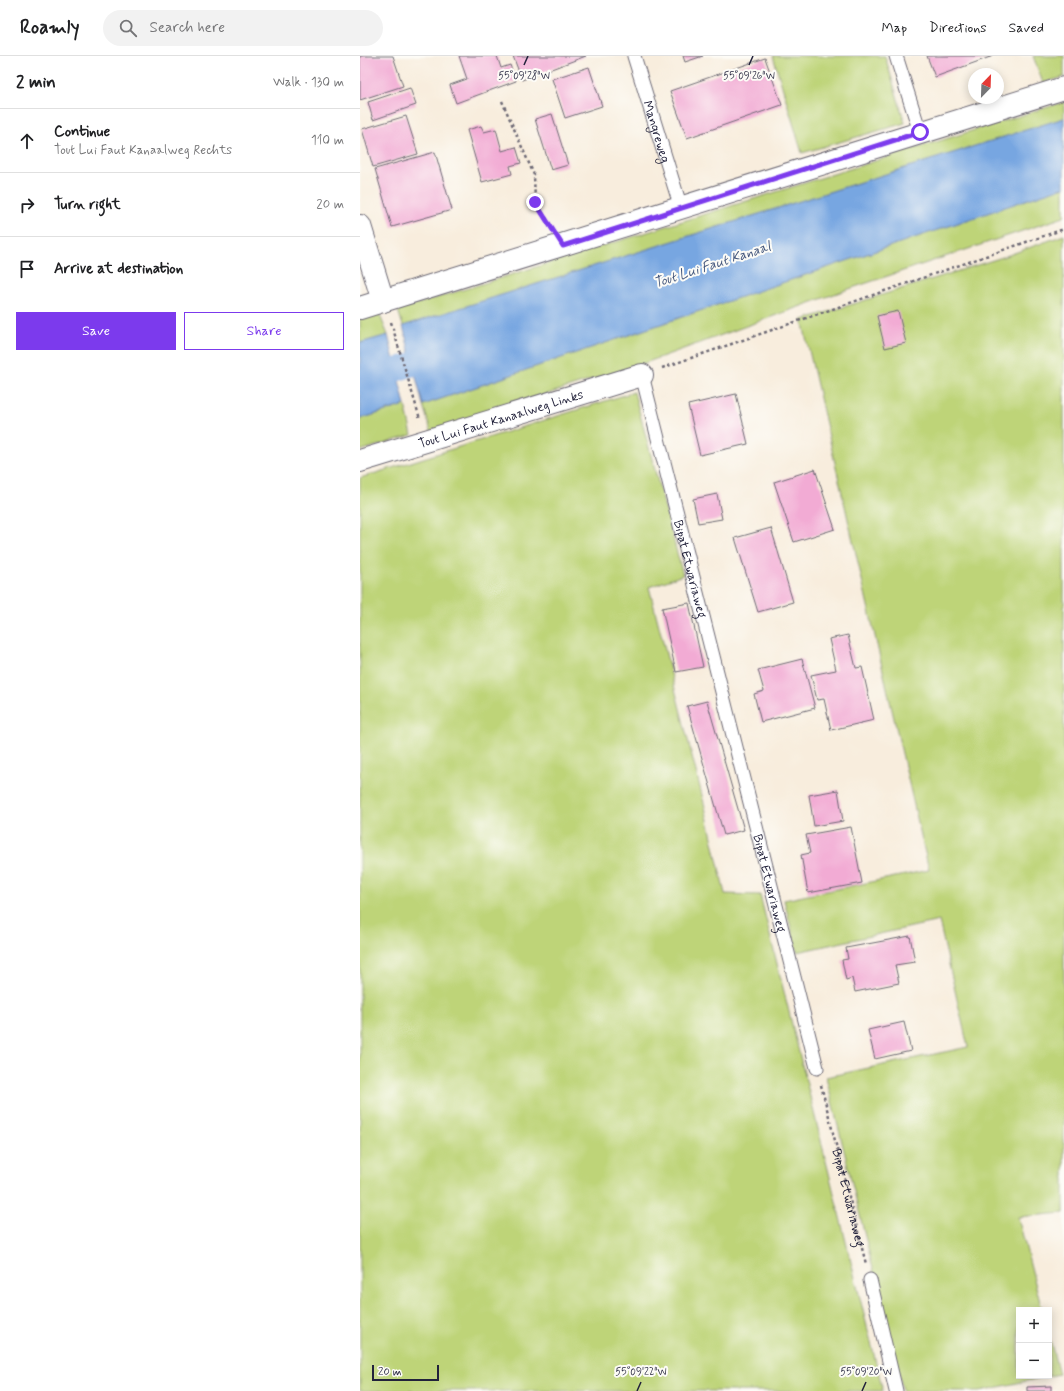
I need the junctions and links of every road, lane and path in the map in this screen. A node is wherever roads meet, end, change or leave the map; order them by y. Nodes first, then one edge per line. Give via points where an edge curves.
1 (634, 56) edge
2 (896, 56) edge
3 (1064, 88) edge
4 (502, 101) dead end
5 (920, 132) junction
6 (681, 208) junction
7 (360, 226) edge
8 (1064, 229) edge
9 (563, 246) junction
10 (383, 301) junction
11 (360, 308) edge
12 (391, 322) dead end
13 (642, 375) junction
14 (419, 417) dead end
15 (360, 461) edge
16 (817, 1068) joint
17 (870, 1280) joint
18 (896, 1391) edge

1 - 6 lane, Mangreweg
2 - 5 lane
3 - 5 street
4 - 9 path via 534,174 535,202
5 - 6 street
6 - 9 street
7 - 10 street
8 - 13 path
9 - 10 street
10 - 11 street
12 - 14 path
13 - 15 street, Tout Lui Faut Kanaalweg Links
13 - 16 lane, Bipat Etwariaweg
16 - 17 path, Bipat Etwariaweg
17 - 18 lane

